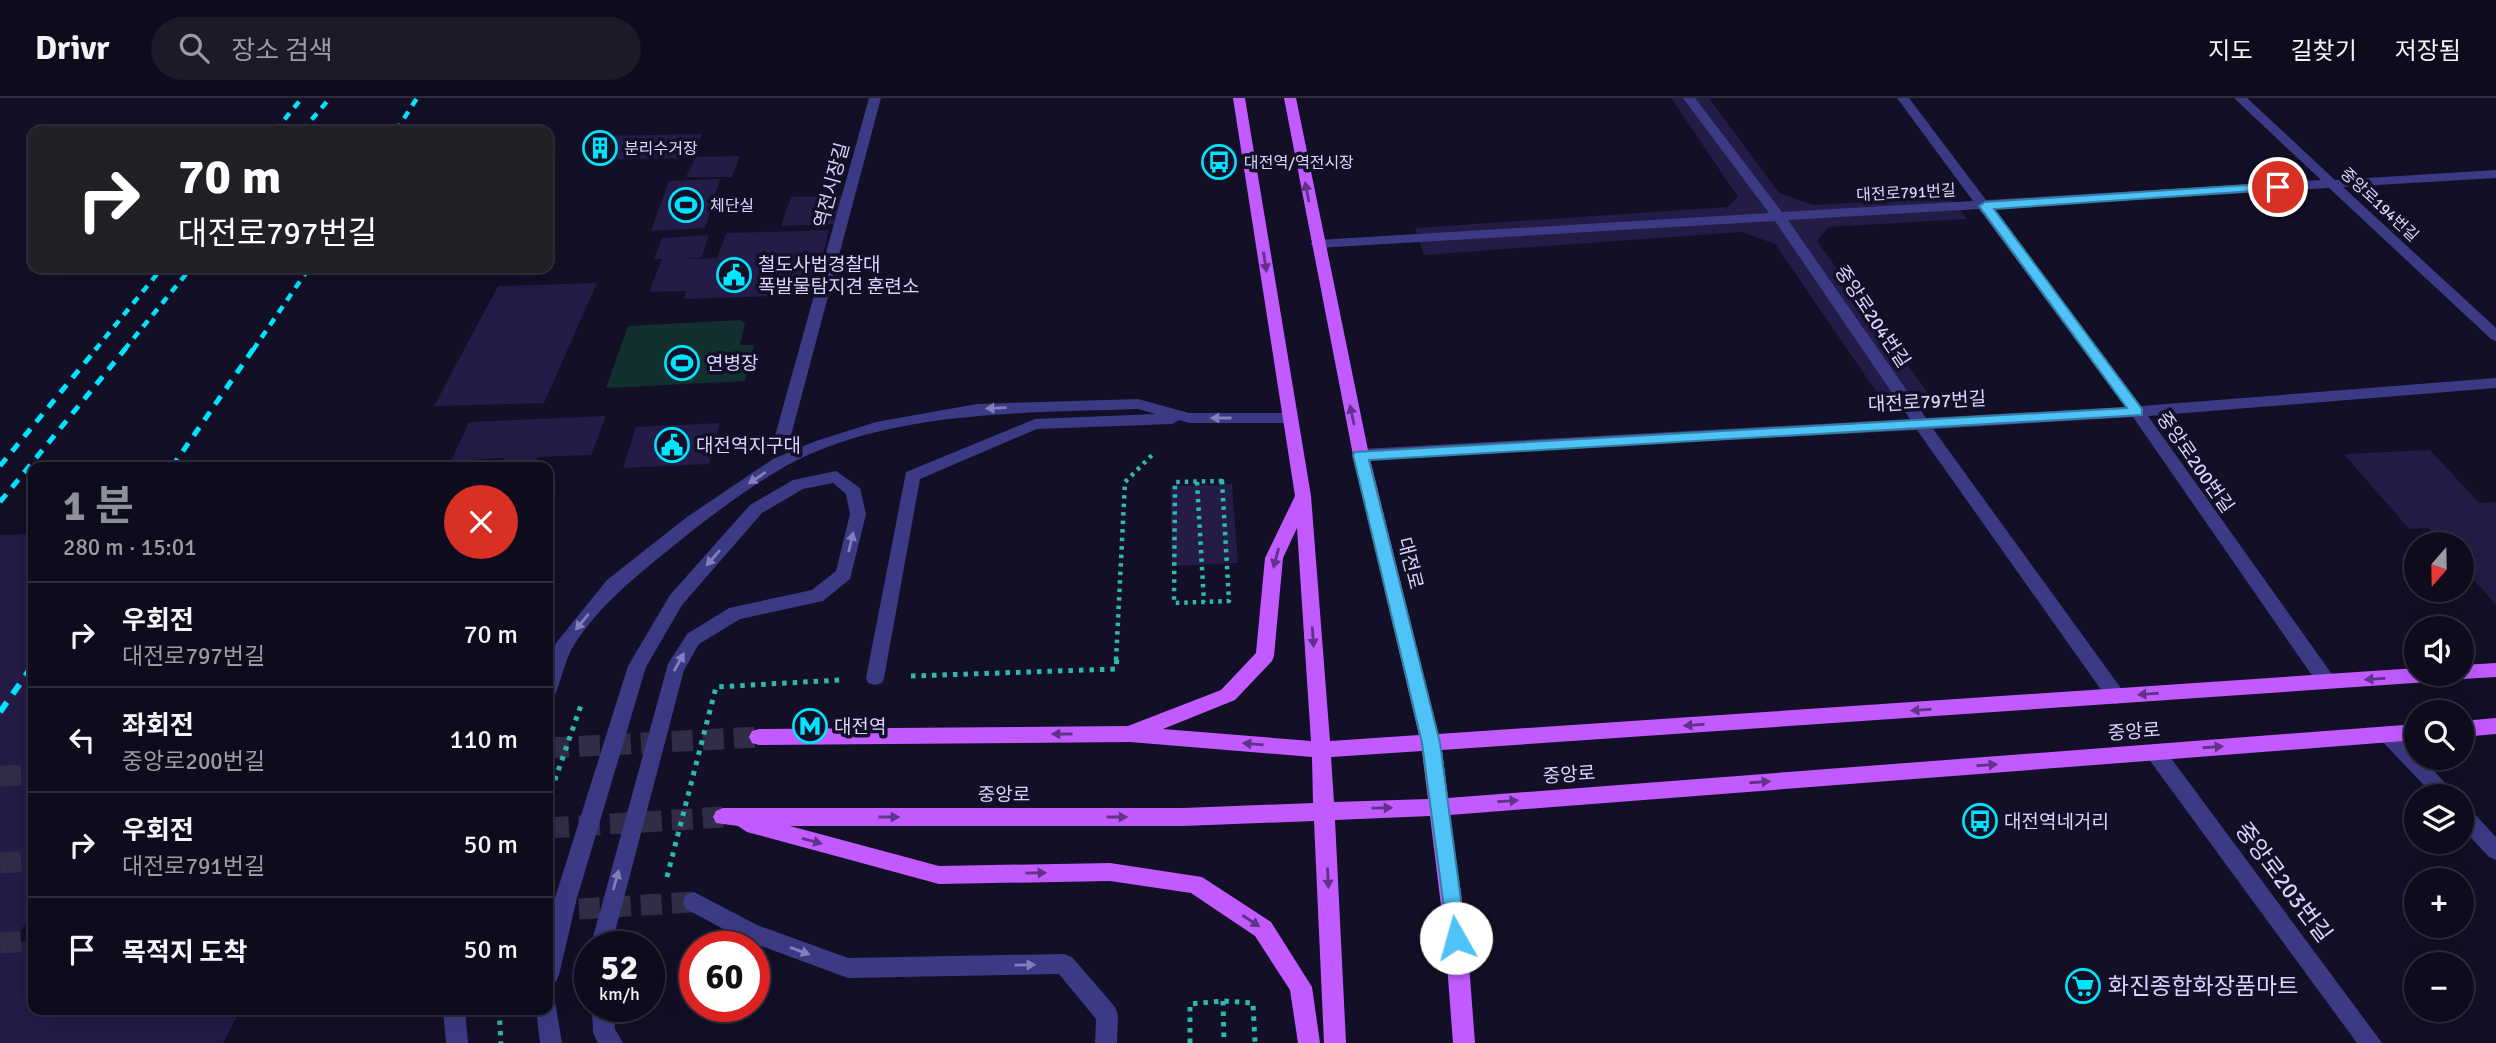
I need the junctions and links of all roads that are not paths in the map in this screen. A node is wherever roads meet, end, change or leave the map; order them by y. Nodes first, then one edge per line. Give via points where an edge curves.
1 (875, 98) edge
2 (1239, 98) edge
3 (1290, 98) edge
4 (1689, 98) edge
5 (1903, 98) edge
6 (2240, 98) edge
7 (2496, 174) edge
8 (2332, 183) junction
9 (1985, 206) junction
10 (1779, 217) junction
11 (1317, 244) junction
12 (2496, 336) edge
13 (2496, 383) edge
14 (2137, 412) junction
15 (1189, 418) junction
16 (1290, 418) junction
17 (1920, 422) junction
18 (781, 443) dead end
19 (1361, 455) junction
20 (1303, 496) junction
21 (2496, 670) edge
22 (2474, 671) edge
23 (553, 676) edge
24 (2404, 677) edge
25 (875, 678) road end
26 (2327, 682) junction
27 (2116, 696) junction
28 (2496, 726) edge
29 (2474, 728) edge
30 (2404, 733) edge
31 (1130, 734) junction
32 (2388, 734) junction
33 (760, 737) tunnel mouth
34 (1431, 743) junction
35 (1321, 750) junction
36 (2155, 752) junction
37 (2435, 784) edge
38 (1440, 807) junction
39 (1324, 810) junction
40 (2474, 827) edge
41 (2496, 851) edge
42 (694, 902) tunnel mouth
43 (604, 931) edge
44 (553, 954) edge
45 (454, 1015) edge
46 (548, 1015) edge
47 (604, 1022) edge
48 (457, 1043) edge
49 (551, 1043) edge
50 (612, 1043) edge
51 (1106, 1043) edge
52 (1310, 1043) edge
53 (1335, 1043) edge
54 (1464, 1043) edge
55 (2371, 1043) edge

1 - 18 street, 역전시장길
2 -> 16 main road
11 -> 3 main road, 대전로
4 - 10 street, 중앙로204번길
5 - 9 street, 중앙로200번길
6 - 8 street, 중앙로194번길
7 - 8 street, 대전로791번길
8 - 9 street, 대전로791번길
8 - 12 street, 중앙로194번길
9 - 10 street, 대전로791번길
9 - 14 street, 중앙로200번길
10 - 11 street, 대전로791번길
10 - 17 street, 중앙로204번길
19 -> 11 main road, 대전로
13 - 14 street, 대전로797번길
14 - 17 street, 대전로797번길
14 - 26 street, 중앙로200번길
16 -> 15 street
15 -> 23 street via 1138,404 977,409 876,426 779,463 693,521 612,585 565,643
15 - 25 street via 1035,424 912,476
16 - 20 main road
17 - 19 street, 대전로797번길
17 - 27 street, 중앙로204번길
19 - 34 main road, 대전로
20 -> 31 main road via 1274,558 1265,656 1228,695
20 -> 35 main road
21 - 22 main road
24 -> 26 main road, 중앙로
26 -> 27 main road, 중앙로
27 -> 34 main road, 중앙로
28 - 29 main road
30 - 32 main road, 중앙로
31 -> 33 main road, 중앙로
35 -> 31 main road, 중앙로
36 -> 32 main road, 중앙로
32 - 37 street
34 - 35 main road, 중앙로
34 - 38 main road, 대전로
35 - 39 main road
38 -> 36 main road, 중앙로
36 - 55 street, 중앙로203번길
39 -> 38 main road, 중앙로
38 - 54 main road, 대전로
39 - 52 main road, 중앙로 via 1183,817 723,817 939,874 1110,872 1195,884 1263,929 1301,987
39 -> 53 main road
40 - 41 street
42 -> 51 street via 750,932 848,968 1064,964 1107,1015
43 -> 44 street via 675,669 693,639 735,613 817,596 844,574 858,514 854,492 836,477 799,484 756,509 676,600 637,666
45 - 48 street
46 - 49 street
47 - 50 street via 604,1033

